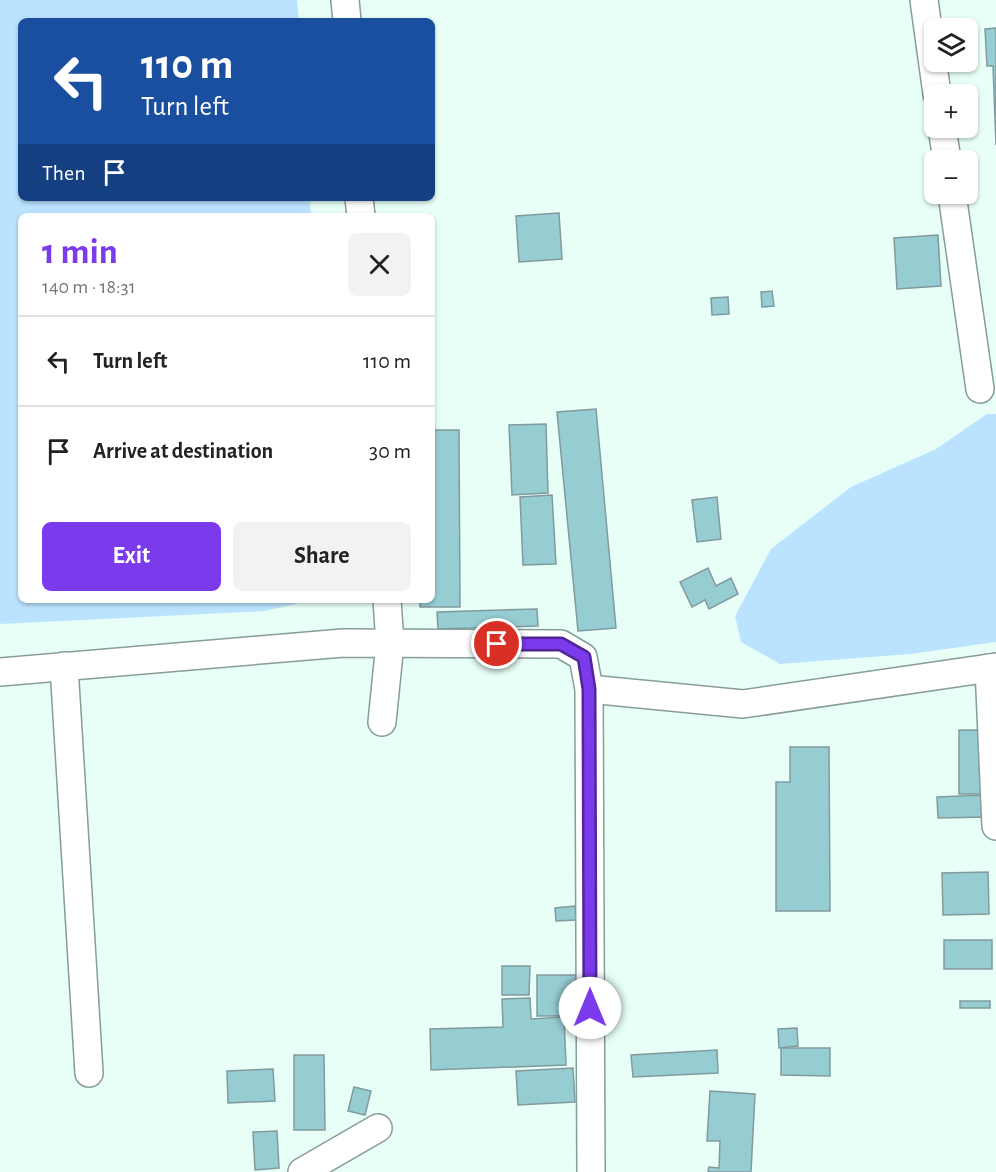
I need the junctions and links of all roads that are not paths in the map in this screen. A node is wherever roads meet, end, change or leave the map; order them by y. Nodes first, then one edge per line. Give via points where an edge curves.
1 (345, 0) edge
2 (924, 0) edge
3 (347, 18) edge
4 (936, 84) edge
5 (953, 204) edge
6 (980, 389) dead end
7 (387, 603) edge
8 (390, 643) junction
9 (64, 666) junction
10 (993, 667) edge
11 (0, 672) edge
12 (589, 689) junction
13 (382, 722) dead end
14 (996, 826) edge
15 (89, 1073) dead end
16 (378, 1128) dead end
17 (302, 1172) edge
18 (591, 1172) edge

1 - 3 street
2 - 4 street
5 - 6 street
7 - 8 street
8 - 9 street via 343,643
8 - 12 street via 561,644 584,657
8 - 13 street
9 - 11 street
9 - 15 street
10 - 12 street via 743,704
10 - 14 street
12 - 18 street
16 - 17 street

